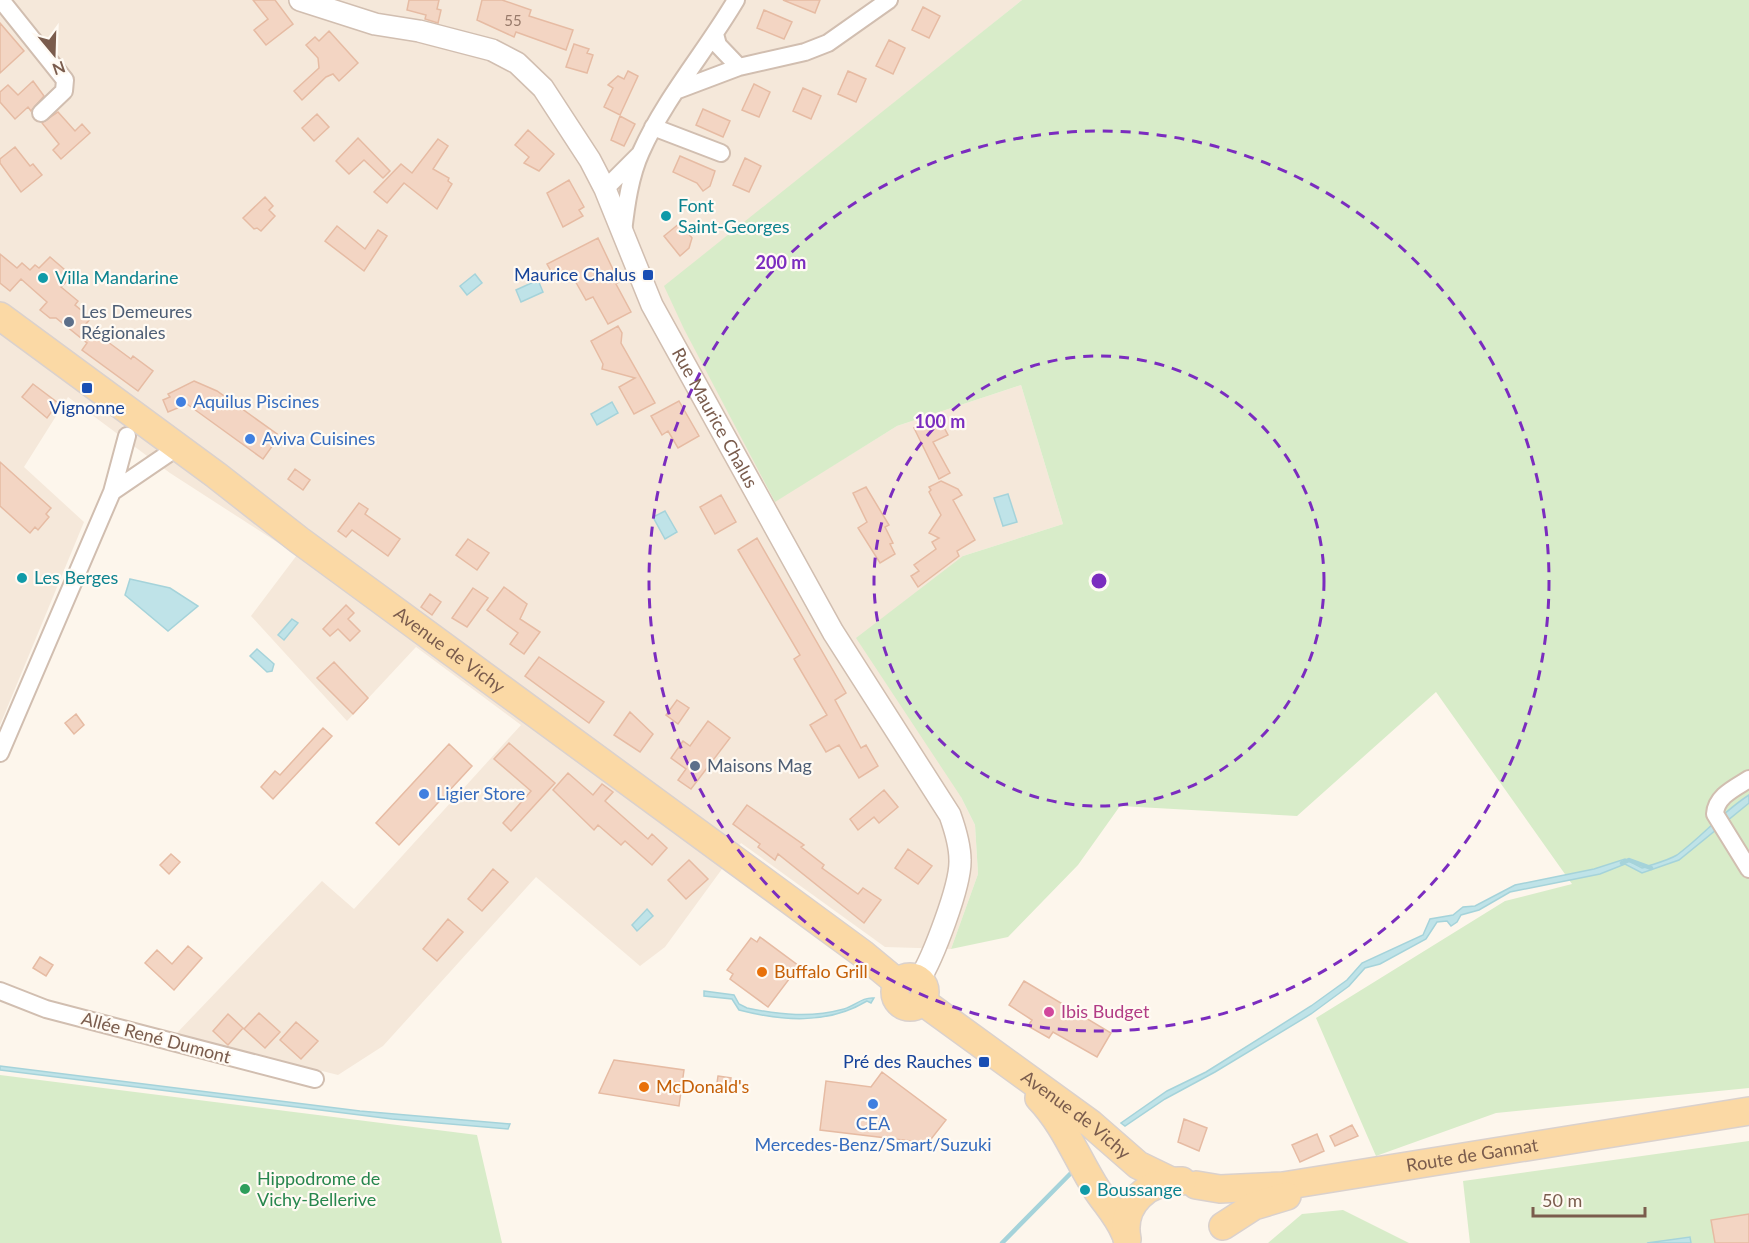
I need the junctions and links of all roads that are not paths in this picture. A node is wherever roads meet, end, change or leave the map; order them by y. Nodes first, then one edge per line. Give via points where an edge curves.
1 (1, 0) edge
2 (300, 0) edge
3 (736, 0) edge
4 (889, 0) edge
5 (711, 41) junction
6 (731, 70) junction
7 (678, 90) junction
8 (41, 114) dead end
9 (653, 127) junction
10 (721, 153) dead end
11 (639, 154) junction
12 (605, 189) junction
13 (623, 232) junction
14 (0, 316) edge
15 (127, 436) dead end
16 (178, 447) junction
17 (112, 492) junction
18 (0, 753) edge
19 (1749, 779) edge
20 (1749, 869) edge
21 (913, 988) junction
22 (0, 991) edge
23 (1012, 1068) junction
24 (315, 1079) dead end
25 (1749, 1111) edge
26 (1749, 1127) edge
27 (1183, 1183) junction
28 (1222, 1234) edge
29 (1126, 1238) edge

1 - 8 street via 64,80 64,91
2 - 12 street, Rue Maurice Chalus via 375,24 420,31 492,51 517,63 543,88
3 - 5 street
4 - 6 street via 828,43
5 - 6 street via 718,45
5 - 7 street
6 - 7 street
7 - 9 street
9 - 10 street
9 - 11 street
11 - 12 street
11 - 13 street
12 - 13 street, Rue Maurice Chalus
13 - 21 street, Rue Maurice Chalus via 652,305 833,632 950,815 961,862 956,888
14 - 16 main road, Avenue de Vichy
15 - 17 street
16 - 17 street
16 - 21 main road, Avenue de Vichy via 299,540
17 - 18 street
19 - 20 street via 1723,796 1716,806 1720,821
21 - 23 main road, Avenue de Vichy
22 - 24 street, Allée René Dumont via 46,1009
23 - 27 main road, Avenue de Vichy via 1091,1124 1138,1165
23 - 29 main road, Avenue de Vichy via 1053,1112 1098,1190 1117,1214
25 - 27 main road, Route de Gannat via 1283,1186 1220,1189
26 - 28 main road, Route de Gannat via 1283,1197 1254,1206
27 - 28 main road via 1215,1202
27 - 29 main road via 1158,1183 1137,1197 1128,1214

